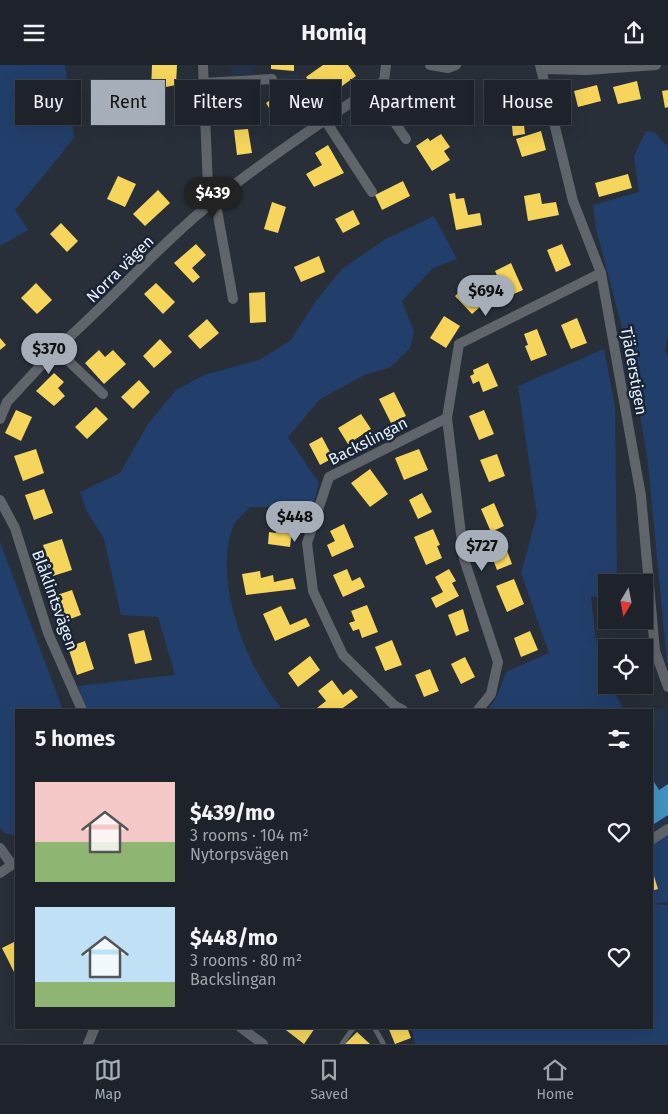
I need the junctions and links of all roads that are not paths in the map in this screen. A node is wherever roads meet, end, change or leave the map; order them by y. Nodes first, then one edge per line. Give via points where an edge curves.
1 (203, 65) edge
2 (386, 65) edge
3 (430, 65) edge
4 (456, 65) edge
5 (656, 65) edge
6 (631, 66) edge
7 (541, 67) edge
8 (272, 79) dead end
9 (203, 80) edge
10 (255, 80) edge
11 (384, 80) edge
12 (205, 125) edge
13 (318, 125) edge
14 (328, 125) edge
15 (396, 125) edge
16 (406, 139) dead end
17 (372, 192) dead end
18 (215, 199) junction
19 (601, 273) junction
20 (233, 299) dead end
21 (56, 349) junction
22 (103, 394) dead end
23 (447, 418) junction
24 (0, 419) edge
25 (0, 500) edge
26 (668, 687) edge
27 (82, 709) edge
28 (401, 709) edge
29 (479, 709) edge
30 (668, 829) edge
31 (653, 839) edge
32 (0, 847) edge
33 (14, 863) edge
34 (0, 873) edge
35 (94, 1029) edge
36 (243, 1029) edge
37 (353, 1029) edge
38 (375, 1029) edge
39 (382, 1043) edge
40 (88, 1044) edge
41 (263, 1044) edge
42 (342, 1044) edge

1 - 9 street
2 - 11 street, Norra vägen
3 - 4 street via 448,68
5 - 6 street
6 - 7 street via 587,70
7 - 19 street, Tjäderstigen via 573,201
8 - 10 street
12 - 18 street via 208,187
13 - 18 street, Norra vägen
14 - 17 street
15 - 16 street
18 - 20 street
18 - 21 street, Norra vägen
19 - 23 street via 459,344
19 - 26 street, Tjäderstigen via 641,496 655,651
21 - 22 street
21 - 24 street, Norra vägen via 7,401
23 - 28 street, Backslingan via 329,477 307,543 313,591 342,655
23 - 29 street via 464,559 498,662 491,695
25 - 27 street, Blåklintsvägen via 15,528 48,633
30 - 31 street
32 - 33 street
33 - 34 street
35 - 40 street
36 - 41 street
37 - 42 lane
38 - 39 lane

